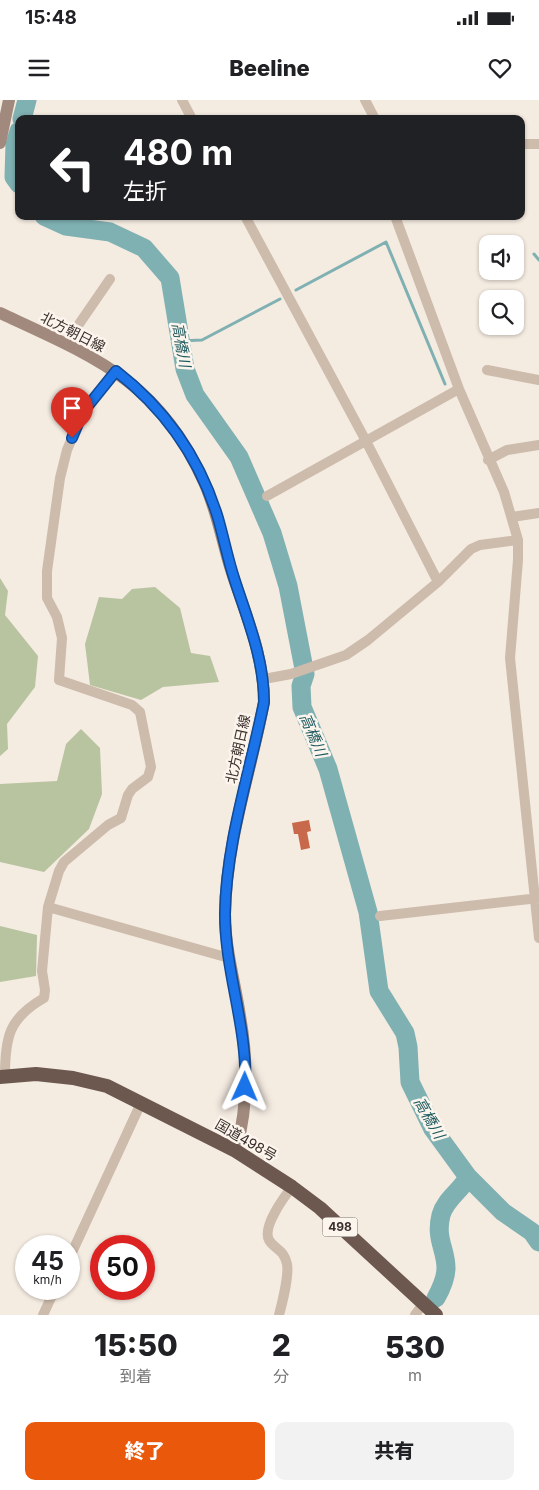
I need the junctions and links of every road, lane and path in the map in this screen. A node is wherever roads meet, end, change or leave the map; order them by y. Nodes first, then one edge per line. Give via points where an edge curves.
1 (9, 100) edge
2 (182, 100) edge
3 (365, 100) edge
4 (190, 115) edge
5 (373, 115) edge
6 (0, 143) edge
7 (525, 144) edge
8 (539, 144) edge
9 (247, 220) edge
10 (396, 220) edge
11 (110, 279) dead end
12 (0, 313) edge
13 (66, 343) junction
14 (487, 370) dead end
15 (116, 371) junction
16 (539, 380) edge
17 (459, 389) junction
18 (366, 441) junction
19 (539, 445) edge
20 (488, 460) junction
21 (267, 496) dead end
22 (539, 513) edge
23 (512, 516) junction
24 (518, 540) junction
25 (438, 582) junction
26 (264, 679) junction
27 (537, 899) edge
28 (48, 907) junction
29 (380, 916) dead end
30 (539, 938) edge
31 (229, 958) junction
32 (2, 1076) edge
33 (141, 1103) junction
34 (236, 1151) junction
35 (292, 1187) junction
36 (80, 1236) edge
37 (50, 1300) edge
38 (419, 1310) edge
39 (43, 1315) edge
40 (279, 1315) edge
41 (436, 1315) edge

1 - 6 main road
2 - 4 street
3 - 5 street
7 - 8 street
9 - 18 street
10 - 17 street
11 - 13 street
12 - 13 main road, 北方朝日線
13 - 15 main road, 北方朝日線
14 - 16 street
15 - 26 main road, 北方朝日線 via 163,413 205,483 260,657
15 - 28 street via 83,412 67,450 57,496 47,571 47,598 58,617 62,638 59,680 132,705 140,712 151,767 148,777 128,795 121,818 64,862
17 - 18 street
17 - 20 street
18 - 21 street
18 - 25 street
19 - 20 street via 508,450
20 - 23 street
22 - 23 street
23 - 24 street
24 - 25 street via 470,549
24 - 27 street via 510,658
25 - 26 street via 346,655 292,674
26 - 31 main road, 北方朝日線 via 262,711 228,872 225,913
27 - 29 street
27 - 30 street
28 - 31 street
28 - 32 street via 42,971 46,990 44,998 27,1007 10,1029
31 - 34 main road, 北方朝日線 via 241,1018 246,1069 243,1124
32 - 33 highway, 国道498号 / 498 via 36,1074 73,1078 107,1086
33 - 34 highway, 国道498号 / 498
33 - 36 street
34 - 35 highway, 国道498号 / 498
35 - 38 highway, 国道498号 / 498 via 320,1208
35 - 40 street via 278,1206 267,1233 269,1240 282,1251 287,1265
37 - 39 street
38 - 41 highway, 国道498号 / 498

